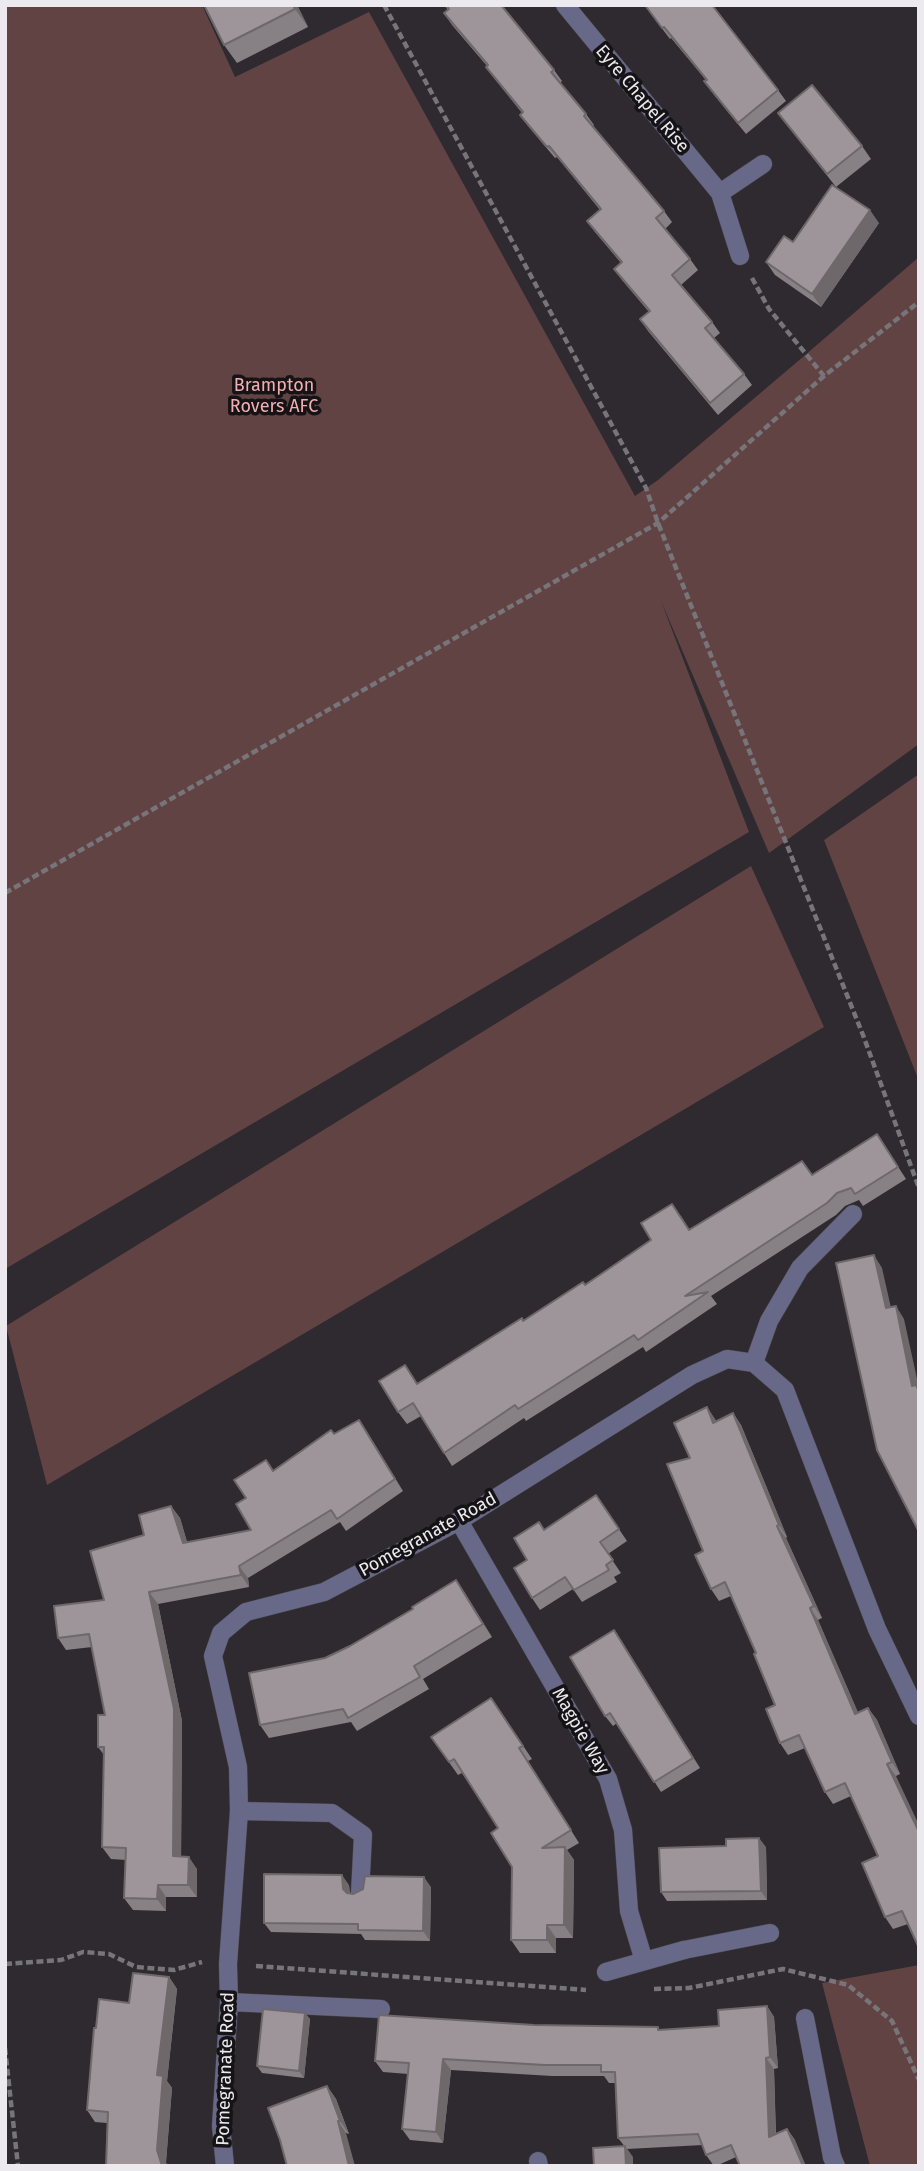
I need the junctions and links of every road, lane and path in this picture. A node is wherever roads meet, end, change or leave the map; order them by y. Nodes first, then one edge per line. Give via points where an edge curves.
1 (384, 5) edge
2 (565, 5) edge
3 (763, 164) dead end
4 (720, 193) junction
5 (740, 256) joint
6 (919, 302) edge
7 (824, 376) junction
8 (658, 523) junction
9 (5, 893) edge
10 (919, 1188) edge
11 (853, 1214) dead end
12 (754, 1363) junction
13 (459, 1521) junction
14 (919, 1716) edge
15 (239, 1811) junction
16 (360, 1893) edge
17 (770, 1933) dead end
18 (644, 1961) junction
19 (5, 1964) edge
20 (228, 1964) junction
21 (606, 1972) dead end
22 (689, 1988) dead end
23 (648, 1989) dead end
24 (593, 1990) dead end
25 (229, 2002) junction
26 (380, 2009) dead end
27 (804, 2018) dead end
28 (5, 2048) edge
29 (834, 2161) edge
30 (18, 2166) edge
31 (225, 2166) edge

1 - 8 path via 646,488
2 - 4 street, Eyre Chapel Rise
3 - 4 street
4 - 5 street, Eyre Chapel Rise
5 - 7 path via 769,309
6 - 7 path
7 - 8 path
8 - 9 path
8 - 10 path via 863,1035
11 - 12 street via 800,1268 769,1321
12 - 13 street, Pomegranate Road via 727,1359 692,1375
12 - 14 street via 785,1390 877,1629
13 - 15 street, Pomegranate Road via 324,1591 246,1612 221,1633 213,1656 237,1768
13 - 18 street, Magpie Way via 608,1779 623,1830 629,1911
15 - 16 street via 332,1814 363,1835
15 - 20 street, Pomegranate Road
17 - 18 street
18 - 21 street
19 - 20 path via 61,1960 83,1952 109,1954 148,1968
20 - 24 path
20 - 25 street, Pomegranate Road
22 - 23 path
25 - 26 street
25 - 31 street, Pomegranate Road via 221,2126
27 - 29 street
28 - 30 path

